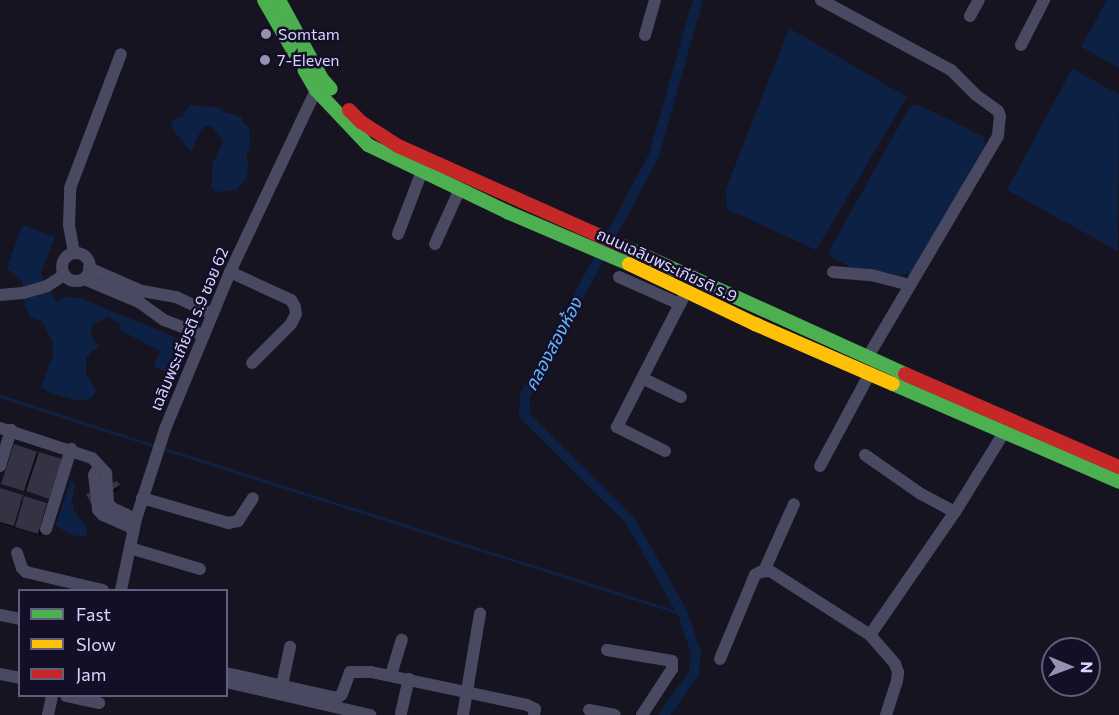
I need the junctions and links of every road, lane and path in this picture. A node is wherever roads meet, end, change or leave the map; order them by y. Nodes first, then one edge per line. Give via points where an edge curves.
1 (264, 0) edge
2 (279, 0) edge
3 (655, 0) edge
4 (821, 0) edge
5 (979, 0) edge
6 (1044, 0) edge
7 (970, 16) dead end
8 (645, 35) dead end
9 (1021, 45) dead end
10 (121, 54) dead end
11 (319, 85) junction
12 (422, 171) junction
13 (460, 189) junction
14 (398, 234) dead end
15 (435, 244) dead end
16 (74, 253) junction
17 (658, 270) junction
18 (230, 272) junction
19 (833, 272) dead end
20 (87, 273) junction
21 (64, 275) junction
22 (619, 277) dead end
23 (910, 285) junction
24 (0, 295) edge
25 (140, 296) junction
26 (683, 298) junction
27 (212, 314) junction
28 (203, 335) junction
29 (868, 357) junction
30 (252, 363) dead end
31 (870, 373) junction
32 (644, 379) junction
33 (681, 397) dead end
34 (6, 429) edge
35 (1005, 431) junction
36 (71, 449) junction
37 (665, 451) dead end
38 (865, 454) dead end
39 (0, 466) edge
40 (820, 466) dead end
41 (1119, 467) edge
42 (1119, 482) edge
43 (142, 498) junction
44 (253, 498) dead end
45 (794, 504) dead end
46 (955, 512) junction
47 (135, 524) junction
48 (46, 529) dead end
49 (130, 548) junction
50 (17, 553) dead end
51 (200, 569) dead end
52 (760, 572) junction
53 (95, 589) edge
54 (121, 589) edge
55 (480, 613) dead end
56 (0, 615) edge
57 (18, 619) edge
58 (870, 635) junction
59 (402, 640) dead end
60 (290, 647) dead end
61 (607, 650) dead end
62 (720, 659) dead end
63 (228, 673) edge
64 (0, 674) edge
65 (391, 675) junction
66 (18, 678) edge
67 (409, 679) junction
68 (228, 683) edge
69 (282, 686) junction
70 (467, 692) junction
71 (52, 697) edge
72 (70, 697) edge
73 (99, 705) edge
74 (589, 710) dead end
75 (334, 711) edge
76 (401, 713) dead end
77 (48, 715) edge
78 (370, 715) edge
79 (464, 715) edge
80 (534, 715) edge
81 (615, 715) edge
82 (642, 715) edge
83 (886, 715) edge

1 - 11 main road, ถนนเฉลิมพระเกียรติ ร.9
2 - 11 main road, ถนนเฉลิมพระเกียรติ ร.9
3 - 8 street
4 - 23 street via 951,70 1000,116 998,136
5 - 7 street
6 - 9 street
10 - 16 street via 70,188 69,225
11 - 12 main road, ถนนเฉลิมพระเกียรติ ร.9 via 368,145
11 - 17 main road, ถนนเฉลิมพระเกียรติ ร.9 via 361,122 398,146 546,213
11 - 18 street, เฉลิมพระเกียรติ ร.9 ซอย 62
12 - 13 main road, ถนนเฉลิมพระเกียรติ ร.9
12 - 14 street
13 - 15 street
13 - 17 main road, ถนนเฉลิมพระเกียรติ ร.9 via 541,226
16 - 20 street via 84,255
16 - 21 street via 63,261
17 - 26 main road, ถนนเฉลิมพระเกียรติ ร.9
17 - 29 main road, ถนนเฉลิมพระเกียรติ ร.9
18 - 27 street, เฉลิมพระเกียรติ ร.9 ซอย 62
18 - 30 street via 284,297 295,307 291,324
19 - 23 street via 871,275
20 - 21 street via 72,280
20 - 25 street
21 - 24 street via 47,286
22 - 26 street
23 - 29 street
25 - 27 street via 176,297
25 - 28 street via 164,320
26 - 31 main road, ถนนเฉลิมพระเกียรติ ร.9
26 - 32 street
27 - 28 street, เฉลิมพระเกียรติ ร.9 ซอย 62
28 - 43 street, เฉลิมพระเกียรติ ร.9 ซอย 62 via 155,454
29 - 41 main road, ถนนเฉลิมพระเกียรติ ร.9
31 - 35 main road, ถนนเฉลิมพระเกียรติ ร.9
31 - 40 street
32 - 33 street
32 - 37 street via 617,427
34 - 36 street
34 - 39 street
35 - 42 main road, ถนนเฉลิมพระเกียรติ ร.9
35 - 46 street
36 - 47 street via 92,458 99,467 94,475 98,510
36 - 48 street
38 - 46 street via 921,494
43 - 44 street via 228,523 238,521
43 - 47 street, เฉลิมพระเกียรติ ร.9 ซอย 62
45 - 52 street
46 - 58 street
47 - 49 street, เฉลิมพระเกียรติ ร.9 ซอย 62
49 - 51 street
49 - 54 street, เฉลิมพระเกียรติ ร.9 ซอย 62
50 - 53 street via 26,572
52 - 58 street via 778,574
52 - 62 street
55 - 70 street
56 - 57 street
58 - 83 street via 898,672
59 - 65 street
60 - 69 street
61 - 82 street via 672,661 672,669
63 - 69 street
64 - 66 street
65 - 67 street
65 - 69 street via 350,672 337,698
67 - 70 street
67 - 76 street
68 - 75 street
70 - 79 street
70 - 80 street via 533,707
71 - 77 street
72 - 73 street
74 - 81 street
75 - 78 street

